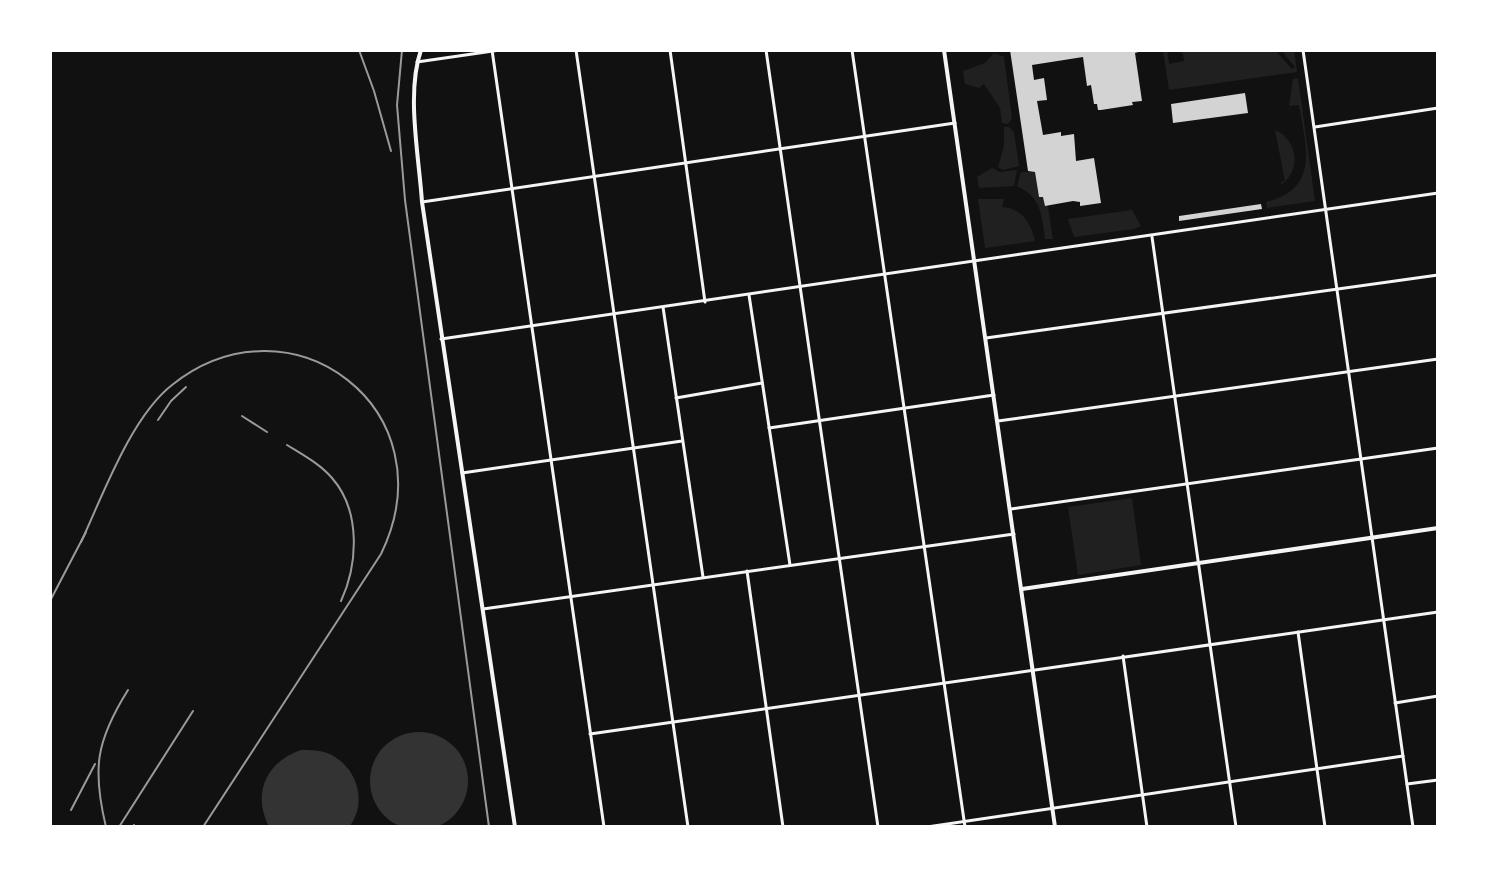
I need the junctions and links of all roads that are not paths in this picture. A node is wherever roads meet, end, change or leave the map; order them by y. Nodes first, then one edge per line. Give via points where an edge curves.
1 (421, 50) edge
2 (500, 50) edge
3 (576, 50) edge
4 (670, 50) edge
5 (766, 50) edge
6 (852, 50) edge
7 (944, 50) edge
8 (1303, 50) edge
9 (492, 51) edge
10 (416, 62) junction
11 (1438, 108) edge
12 (955, 123) junction
13 (1315, 127) junction
14 (865, 137) junction
15 (780, 149) junction
16 (685, 163) junction
17 (594, 176) junction
18 (511, 189) junction
19 (1438, 193) edge
20 (422, 202) junction
21 (1327, 211) junction
22 (1152, 236) junction
23 (975, 259) junction
24 (885, 275) junction
25 (1438, 275) edge
26 (800, 288) junction
27 (1338, 289) junction
28 (749, 295) junction
29 (705, 302) junction
30 (663, 307) junction
31 (614, 314) junction
32 (1163, 314) junction
33 (530, 326) junction
34 (986, 338) junction
35 (441, 339) junction
36 (1438, 359) edge
37 (1349, 372) junction
38 (762, 383) junction
39 (994, 395) junction
40 (1174, 396) junction
41 (676, 398) junction
42 (904, 408) junction
43 (819, 421) junction
44 (998, 421) junction
45 (769, 428) junction
46 (682, 441) junction
47 (633, 448) junction
48 (1438, 448) edge
49 (1362, 458) junction
50 (550, 460) junction
51 (462, 473) junction
52 (1186, 483) junction
53 (1011, 509) junction
54 (1438, 528) edge
55 (1014, 534) junction
56 (1372, 537) junction
57 (924, 547) junction
58 (840, 560) junction
59 (1199, 562) junction
60 (790, 566) junction
61 (747, 571) junction
62 (703, 577) junction
63 (653, 584) junction
64 (1022, 589) junction
65 (569, 596) junction
66 (481, 609) junction
67 (1438, 612) edge
68 (1383, 620) junction
69 (1298, 632) junction
70 (1210, 645) junction
71 (1123, 656) junction
72 (1033, 671) junction
73 (944, 684) junction
74 (859, 696) junction
75 (1438, 696) edge
76 (1395, 703) junction
77 (766, 710) junction
78 (673, 723) junction
79 (590, 734) junction
80 (1403, 756) junction
81 (1317, 769) junction
82 (1438, 780) edge
83 (1229, 783) junction
84 (1407, 784) junction
85 (1142, 795) junction
86 (1053, 808) junction
87 (964, 824) edge
88 (515, 827) edge
89 (604, 827) edge
90 (688, 827) edge
91 (783, 827) edge
92 (878, 827) edge
93 (927, 827) edge
94 (1055, 827) edge
95 (1147, 827) edge
96 (1236, 827) edge
97 (1325, 827) edge
98 (1413, 827) edge

1 - 10 main road
2 - 9 street
3 - 17 street
4 - 16 street
5 - 15 street
6 - 14 street
7 - 12 main road
8 - 13 street
9 - 10 street
9 - 18 street
10 - 20 main road
11 - 13 street
12 - 14 street
12 - 23 main road
13 - 21 street
14 - 15 street
14 - 24 street
15 - 16 street
15 - 26 street
16 - 17 street
16 - 29 street
17 - 18 street
17 - 31 street
18 - 20 street
18 - 33 street
19 - 21 street
20 - 35 main road
21 - 22 street
21 - 27 street
22 - 23 street
22 - 32 street
23 - 24 street
23 - 34 main road
24 - 26 street
24 - 42 street
25 - 27 street
26 - 28 street
26 - 43 street
27 - 32 street
27 - 37 street
28 - 29 street
28 - 38 street
29 - 30 street
30 - 31 street
30 - 41 street
31 - 33 street
31 - 47 street
32 - 34 street
32 - 40 street
33 - 35 street
33 - 50 street
34 - 39 main road
35 - 51 main road
36 - 37 street
37 - 40 street
37 - 49 street
38 - 41 street
38 - 45 street
39 - 42 street
39 - 44 main road
40 - 44 street
40 - 52 street
41 - 46 street
42 - 43 street
42 - 57 street
43 - 45 street
43 - 58 street
44 - 53 main road
45 - 60 street
46 - 47 street
46 - 62 street
47 - 50 street
47 - 63 street
48 - 49 street
49 - 52 street
49 - 56 street
50 - 51 street
50 - 65 street
51 - 66 main road
52 - 53 street
52 - 59 street
53 - 55 main road
54 - 56 main road
55 - 57 street
55 - 64 main road
56 - 59 main road
56 - 68 street
57 - 58 street
57 - 73 street
58 - 60 street
58 - 74 street
59 - 64 main road
59 - 70 street
60 - 61 street
61 - 62 street
61 - 77 street
62 - 63 street
63 - 65 street
63 - 78 street
64 - 72 main road
65 - 66 street
65 - 79 street
66 - 88 main road
67 - 68 street
68 - 69 street
68 - 76 street
69 - 70 street
69 - 81 street
70 - 71 street
70 - 83 street
71 - 72 street
71 - 85 street
72 - 73 street
72 - 86 main road
73 - 74 street
73 - 87 street
74 - 77 street
74 - 92 street
75 - 76 street
76 - 80 street
77 - 78 street
77 - 91 street
78 - 79 street
78 - 90 street
79 - 89 street
80 - 81 street
80 - 84 street
81 - 83 street
81 - 97 street
82 - 84 street
83 - 85 street
83 - 96 street
84 - 98 street
85 - 86 street
85 - 95 street
86 - 87 street
86 - 94 main road
87 - 93 street

